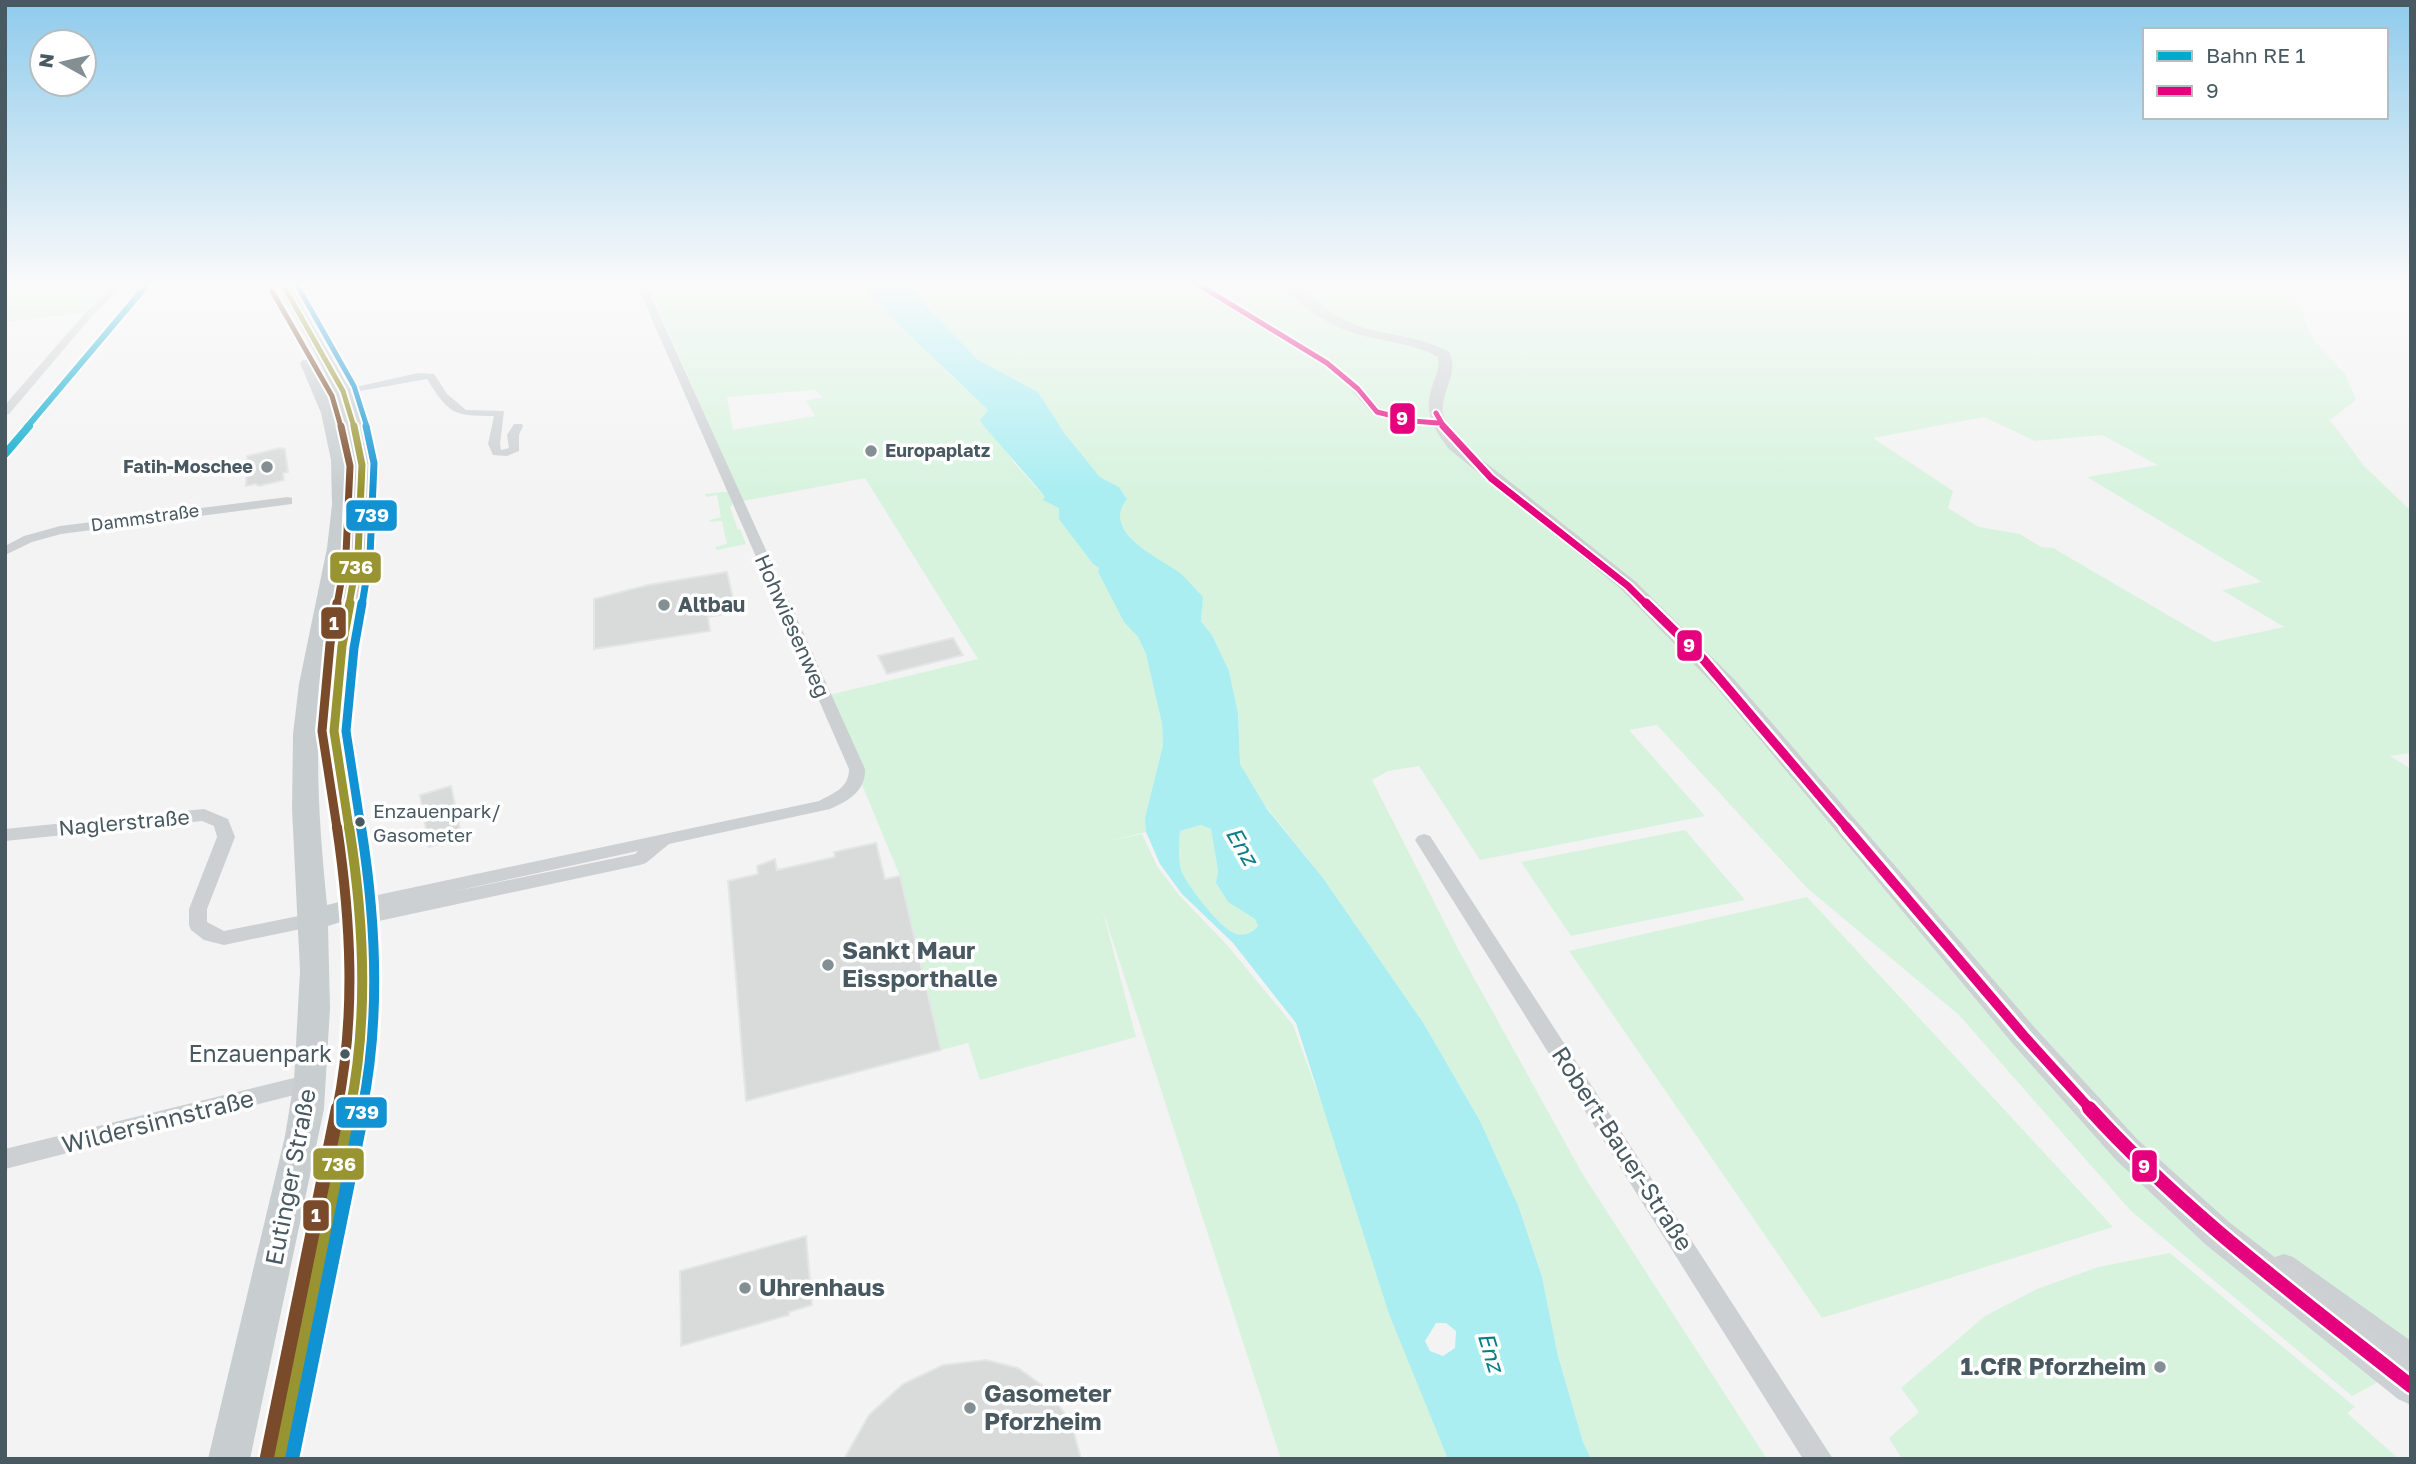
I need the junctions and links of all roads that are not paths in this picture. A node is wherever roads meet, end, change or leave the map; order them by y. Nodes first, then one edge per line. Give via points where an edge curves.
1 (55, 353) edge
2 (303, 353) edge
3 (322, 353) edge
4 (672, 353) edge
5 (1311, 353) edge
6 (1441, 353) edge
7 (343, 391) junction
8 (5, 412) edge
9 (1437, 418) junction
10 (519, 426) dead end
11 (288, 501) dead end
12 (5, 551) edge
13 (339, 672) junction
14 (310, 678) junction
15 (5, 835) edge
16 (1424, 840) dead end
17 (359, 912) junction
18 (313, 926) junction
19 (310, 1083) junction
20 (5, 1159) edge
21 (2284, 1265) dead end
22 (2411, 1357) edge
23 (2411, 1386) edge
24 (229, 1459) edge
25 (279, 1459) edge
26 (1819, 1459) edge

1 - 8 street
2 - 14 main road, Eutinger Straße via 334,421 344,488 338,556
3 - 7 main road, Eutinger Straße
4 - 17 street, Hohwiesenweg via 858,773 855,783 847,793 824,805 666,839 640,859
5 - 9 street via 1358,389 1377,412 1424,423
6 - 9 main road via 1447,362 1437,388
7 - 10 street via 430,376 443,396 463,413 500,414 494,444 497,453 515,449 513,435
7 - 13 main road, Eutinger Straße via 360,447 362,485 358,555
9 - 23 main road via 1472,462 1628,585 1683,638 2024,1037 2127,1150 2227,1242
11 - 12 street, Dammstraße via 60,530
13 - 14 main road
13 - 17 main road, Eutinger Straße via 335,752
14 - 18 main road, Eutinger Straße via 304,792
15 - 18 street, Naglerstraße via 211,817 222,822 226,837 198,909 198,925 224,938
16 - 26 street, Robert-Bauer-Straße
17 - 18 main road
17 - 25 main road, Eutinger Straße via 362,1017 352,1099
18 - 19 main road, Eutinger Straße
19 - 20 street, Wildersinnstraße
19 - 24 main road, Eutinger Straße via 286,1214
21 - 22 street

